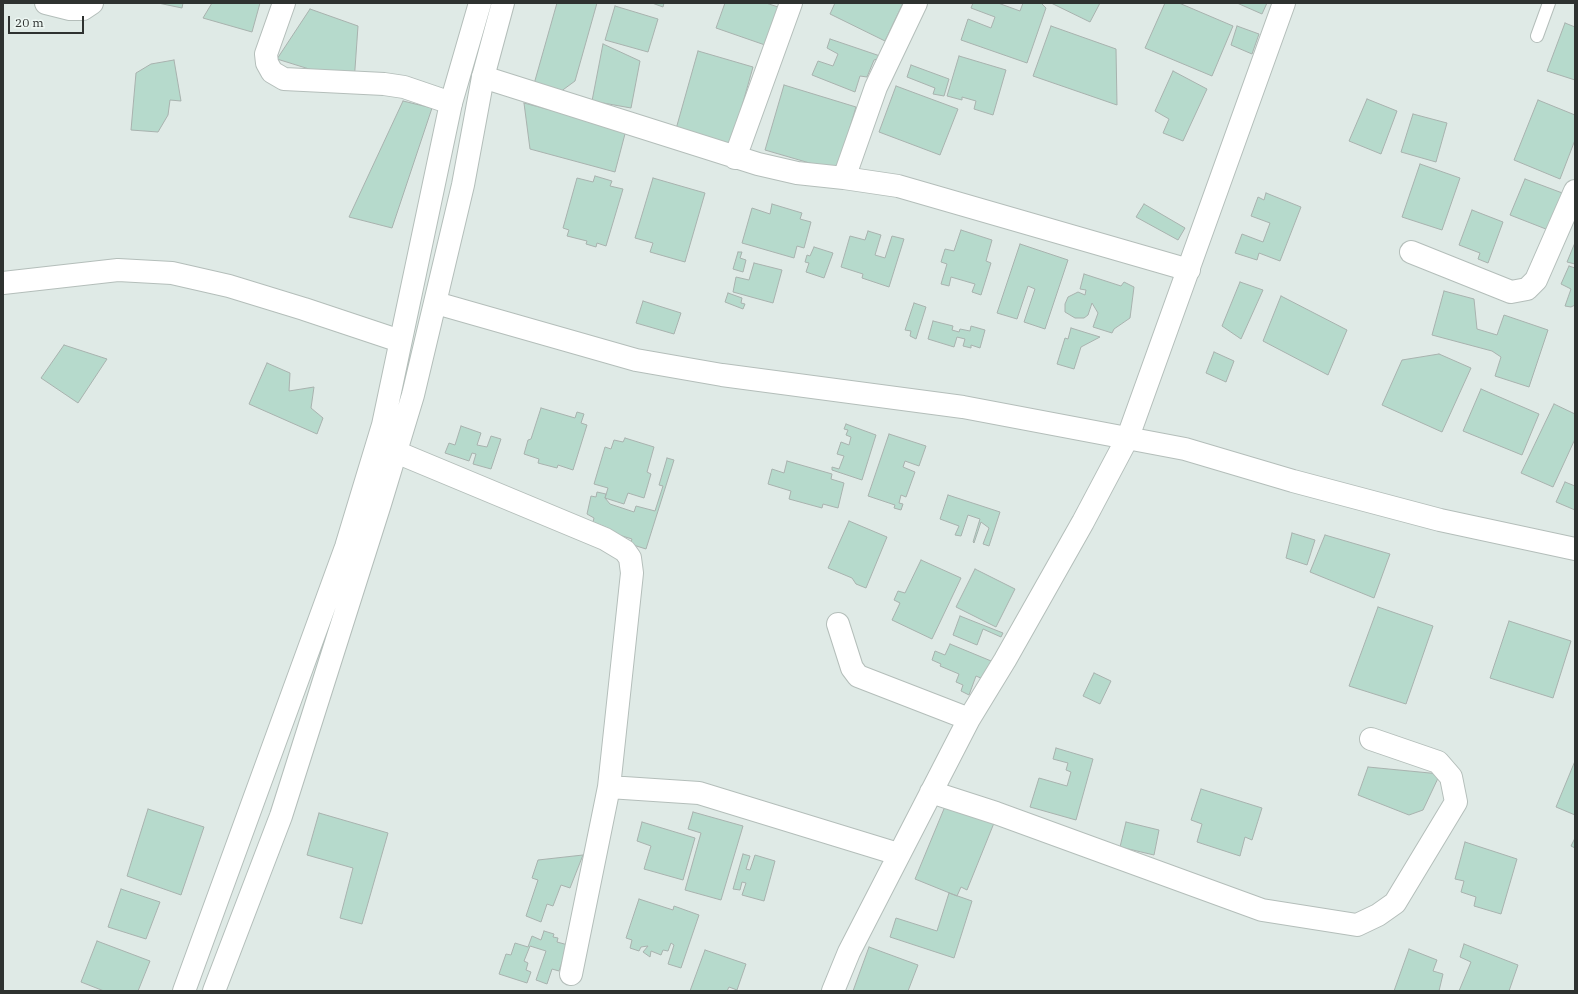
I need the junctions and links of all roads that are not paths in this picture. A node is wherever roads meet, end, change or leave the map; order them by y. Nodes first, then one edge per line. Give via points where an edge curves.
1 (46, 3) edge
2 (92, 3) edge
3 (284, 3) edge
4 (480, 3) edge
5 (503, 3) edge
6 (791, 3) edge
7 (916, 3) edge
8 (1284, 3) edge
9 (1549, 3) edge
10 (1537, 36) dead end
11 (483, 77) junction
12 (451, 103) junction
13 (735, 158) junction
14 (844, 178) junction
15 (1575, 190) edge
16 (1411, 252) dead end
17 (1189, 270) junction
18 (3, 283) edge
19 (436, 303) junction
20 (400, 341) junction
21 (1128, 437) junction
22 (396, 452) junction
23 (1575, 549) edge
24 (838, 624) dead end
25 (969, 719) junction
26 (1371, 739) dead end
27 (609, 787) junction
28 (931, 792) junction
29 (898, 854) junction
30 (571, 974) dead end
31 (184, 991) edge
32 (214, 991) edge
33 (833, 991) edge

1 - 2 street via 70,9 83,9
3 - 12 street via 266,54 272,72 284,79 404,87
4 - 12 street
5 - 11 street
6 - 13 street
7 - 14 street via 876,87
8 - 17 street
9 - 10 lane
11 - 13 street
11 - 19 street via 463,185
12 - 20 street
13 - 14 street via 797,173
14 - 17 street via 898,186
15 - 16 street via 1536,280 1526,289 1511,292
17 - 21 street
18 - 20 street via 118,270 172,273 229,286
19 - 21 street via 636,360 963,407 1039,423
19 - 22 street
20 - 31 street via 383,425 346,547
21 - 23 street via 1185,449 1440,520
21 - 25 street via 1083,522
22 - 27 street via 605,539 625,551 630,558 632,573
22 - 32 street via 281,816
24 - 25 street via 852,668 858,676
25 - 28 street
26 - 28 street via 1438,762 1451,777 1456,802 1395,903 1378,916 1357,925 1262,910 996,813
27 - 29 street via 699,793
27 - 30 street
28 - 29 street
29 - 33 street

